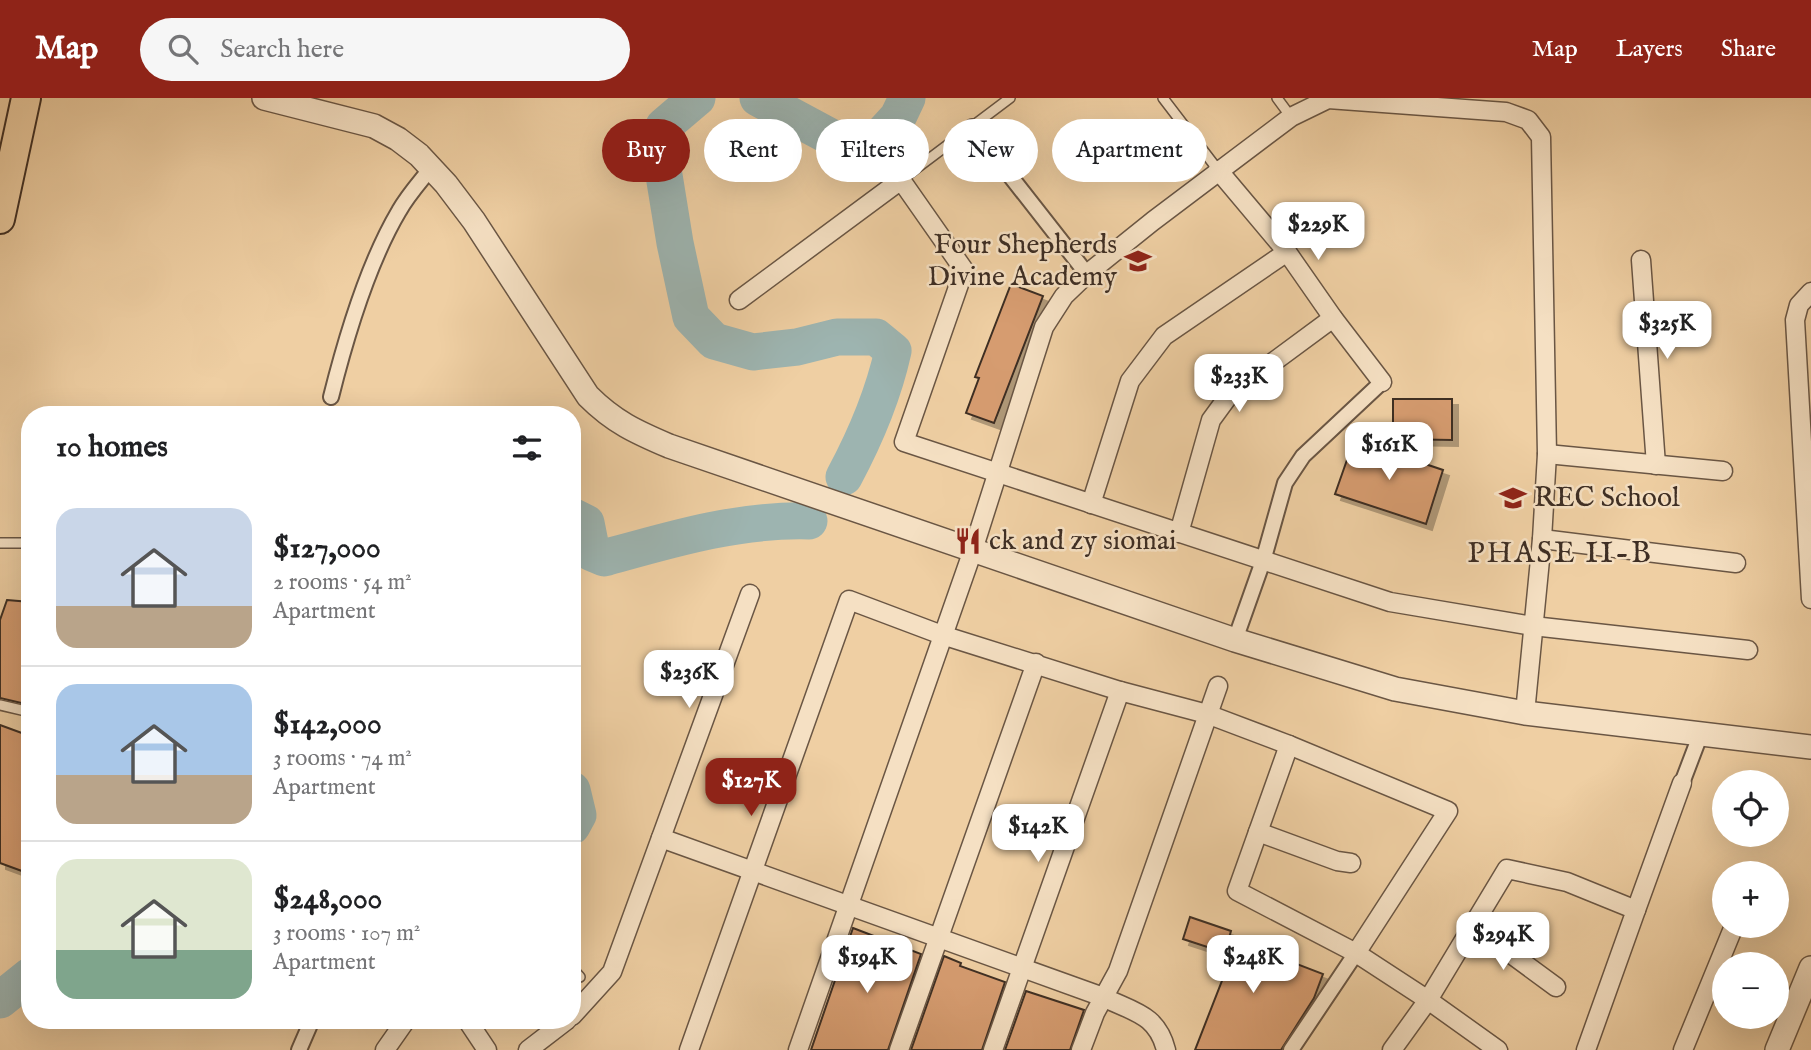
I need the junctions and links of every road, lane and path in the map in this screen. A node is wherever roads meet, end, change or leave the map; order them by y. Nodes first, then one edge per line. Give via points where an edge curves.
1 (26, 98) edge
2 (264, 98) edge
3 (1010, 98) edge
4 (1163, 98) edge
5 (1277, 98) edge
6 (1402, 100) edge
7 (1291, 117) junction
8 (982, 119) edge
9 (432, 168) junction
10 (1218, 170) junction
11 (898, 182) edge
12 (902, 182) edge
13 (1015, 182) edge
14 (0, 219) edge
15 (1287, 252) junction
16 (1641, 260) dead end
17 (1087, 274) junction
18 (1811, 292) edge
19 (739, 300) dead end
20 (1333, 318) junction
21 (1382, 382) joint
22 (331, 397) dead end
23 (1806, 419) edge
24 (1547, 454) junction
25 (1656, 465) junction
26 (1723, 471) dead end
27 (997, 473) junction
28 (1091, 504) junction
29 (1179, 533) junction
30 (1542, 539) junction
31 (0, 543) edge
32 (21, 543) edge
33 (973, 550) junction
34 (1263, 561) junction
35 (1736, 563) dead end
36 (750, 594) dead end
37 (1811, 599) edge
38 (1533, 626) junction
39 (942, 635) junction
40 (1235, 640) junction
41 (1748, 650) dead end
42 (1036, 663) junction
43 (1218, 686) dead end
44 (1120, 691) junction
45 (0, 705) edge
46 (21, 710) edge
47 (1525, 713) junction
48 (1207, 715) junction
49 (1701, 733) junction
50 (1289, 745) junction
51 (1811, 747) edge
52 (1682, 782) joint
53 (1258, 832) junction
54 (661, 838) junction
55 (1351, 863) dead end
56 (752, 871) junction
57 (849, 905) junction
58 (1636, 910) junction
59 (1473, 926) junction
60 (939, 937) junction
61 (1729, 938) edge
62 (1356, 953) junction
63 (1023, 967) junction
64 (1811, 968) edge
65 (1556, 987) dead end
66 (1103, 997) junction
67 (1428, 1000) junction
68 (581, 1006) edge
69 (1803, 1009) edge
70 (308, 1029) edge
71 (400, 1029) edge
72 (473, 1029) edge
73 (555, 1029) edge
74 (299, 1050) edge
75 (385, 1050) edge
76 (486, 1050) edge
77 (528, 1050) edge
78 (690, 1050) edge
79 (798, 1050) edge
80 (900, 1050) edge
81 (993, 1050) edge
82 (1081, 1050) edge
83 (1166, 1050) edge
84 (1291, 1050) edge
85 (1392, 1050) edge
86 (1498, 1050) edge
87 (1586, 1050) edge
88 (1683, 1050) edge
89 (1777, 1050) edge

1 - 14 main road
2 - 9 street via 374,127 398,139
3 - 8 lane
4 - 10 lane
5 - 7 lane
6 - 7 street via 1328,99
6 - 24 street via 1506,112 1528,120 1541,137
7 - 10 street
9 - 22 street via 399,211 377,256 343,347
9 - 33 street via 474,221 588,396 607,415 669,446
10 - 15 street
10 - 17 street
11 - 19 street
12 - 27 street via 964,270 904,442
13 - 17 street
15 - 20 street
15 - 28 street via 1164,337 1130,381
16 - 25 street
17 - 27 street via 1064,296 1044,327
18 - 23 street via 1795,314
20 - 21 street
20 - 29 street via 1230,394 1211,420
21 - 34 street via 1303,456 1285,483
23 - 37 street
24 - 25 street
24 - 30 street
25 - 26 street
27 - 28 street
27 - 33 street
28 - 29 street
29 - 34 street
30 - 35 street
30 - 38 street
31 - 32 lane
33 - 39 street
33 - 40 street
34 - 38 street via 1390,602
34 - 40 street
36 - 54 street
38 - 41 street
38 - 47 street
39 - 42 street
39 - 56 street via 849,600
39 - 57 street
40 - 47 street via 1395,689
42 - 44 street
42 - 60 street
43 - 48 street
44 - 48 street
44 - 63 street
45 - 46 lane
47 - 49 street
48 - 50 street
48 - 66 street via 1118,971
49 - 51 street
49 - 52 street
50 - 53 street
50 - 62 street via 1448,811
52 - 58 street
53 - 55 street
53 - 62 street via 1237,891
54 - 56 street
54 - 68 street via 612,972
56 - 57 street
56 - 78 street
57 - 60 street
57 - 79 street
58 - 59 street via 1567,881 1507,870
58 - 87 street
59 - 65 street
59 - 67 street
60 - 63 street
60 - 80 street
61 - 88 street
62 - 67 street
62 - 84 street
63 - 66 street
63 - 81 street
64 - 69 street
66 - 82 street
66 - 83 street via 1151,1020
67 - 85 street
67 - 86 street
69 - 89 street
70 - 74 street
71 - 75 street
72 - 76 street
73 - 77 street

